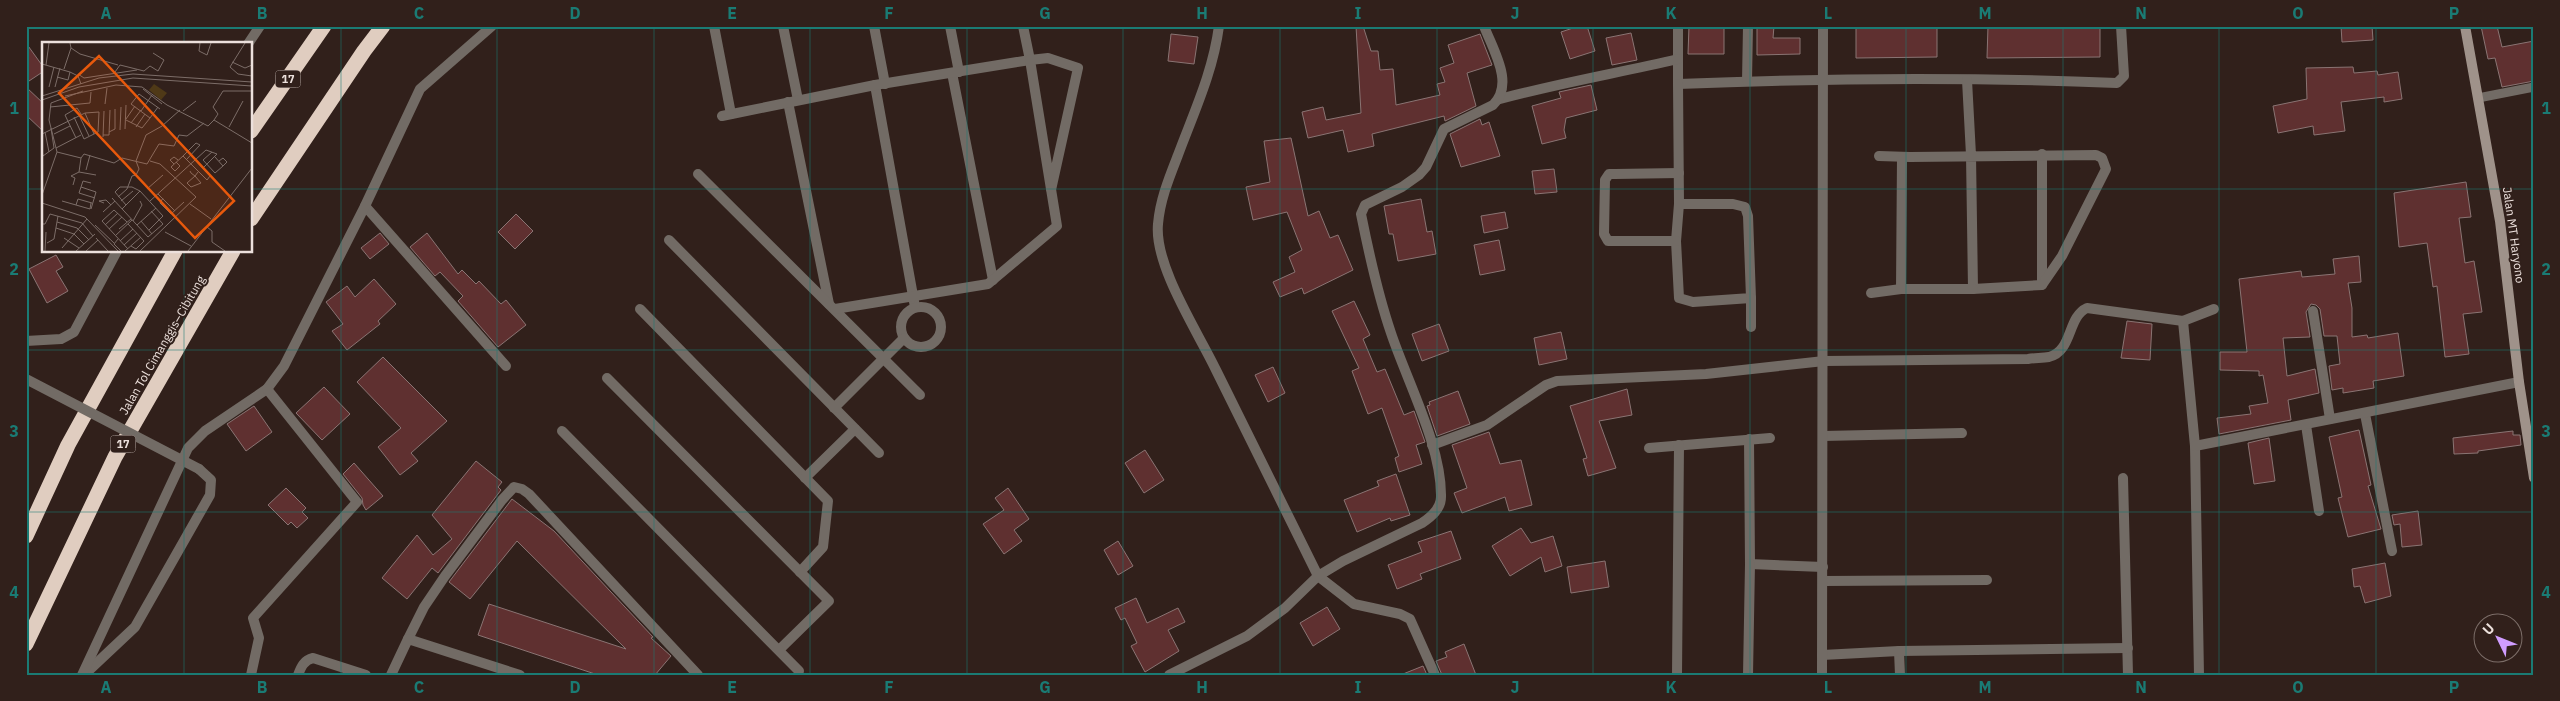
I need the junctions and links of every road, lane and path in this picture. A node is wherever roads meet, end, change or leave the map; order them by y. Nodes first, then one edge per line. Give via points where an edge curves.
1 (260, 26) edge
2 (324, 26) edge
3 (383, 26) edge
4 (492, 26) edge
5 (714, 26) edge
6 (783, 26) edge
7 (874, 26) edge
8 (950, 26) edge
9 (1024, 26) edge
10 (1219, 26) edge
11 (1484, 26) edge
12 (1678, 26) edge
13 (1748, 26) edge
14 (1823, 26) edge
15 (2121, 26) edge
16 (2465, 26) edge
17 (249, 42) edge
18 (1678, 59) junction
19 (1030, 60) junction
20 (956, 73) junction
21 (1967, 80) junction
22 (1747, 81) junction
23 (1822, 81) junction
24 (1678, 84) junction
25 (880, 85) junction
26 (2534, 87) edge
27 (2478, 98) junction
28 (1500, 99) junction
29 (793, 101) junction
30 (252, 130) edge
31 (2042, 154) junction
32 (1971, 155) junction
33 (1879, 156) dead end
34 (1902, 157) junction
35 (1679, 173) junction
36 (698, 174) dead end
37 (1051, 190) junction
38 (1680, 204) junction
39 (365, 206) junction
40 (252, 218) edge
41 (669, 240) dead end
42 (1676, 242) junction
43 (116, 252) edge
44 (174, 252) edge
45 (232, 252) edge
46 (993, 280) junction
47 (2042, 285) junction
48 (1902, 289) junction
49 (1973, 289) junction
50 (1871, 293) dead end
51 (913, 296) junction
52 (1751, 298) junction
53 (832, 306) junction
54 (915, 307) junction
55 (640, 309) dead end
56 (2214, 309) dead end
57 (2313, 311) dead end
58 (2183, 321) junction
59 (1751, 327) dead end
60 (904, 338) junction
61 (26, 342) edge
62 (884, 358) junction
63 (1824, 361) junction
64 (506, 366) dead end
65 (607, 378) dead end
66 (26, 379) edge
67 (2519, 382) junction
68 (267, 389) junction
69 (920, 395) dead end
70 (834, 408) junction
71 (2365, 414) junction
72 (2330, 419) junction
73 (2306, 425) junction
74 (855, 429) junction
75 (562, 431) dead end
76 (1962, 433) dead end
77 (1823, 436) junction
78 (1770, 438) dead end
79 (1749, 439) junction
80 (1432, 445) junction
81 (1679, 445) junction
82 (2195, 446) junction
83 (1649, 448) dead end
84 (879, 453) dead end
85 (805, 478) junction
86 (2123, 478) dead end
87 (2534, 478) edge
88 (2319, 511) dead end
89 (26, 536) edge
90 (2392, 551) dead end
91 (1750, 564) junction
92 (1823, 567) junction
93 (800, 572) junction
94 (1318, 576) junction
95 (1987, 580) dead end
96 (1823, 581) junction
97 (408, 638) junction
98 (26, 644) edge
99 (2128, 648) junction
100 (779, 650) junction
101 (1899, 651) junction
102 (1822, 655) junction
103 (799, 671) dead end
104 (83, 675) edge
105 (251, 675) edge
106 (298, 675) edge
107 (366, 675) edge
108 (391, 675) edge
109 (520, 675) edge
110 (698, 675) edge
111 (1168, 675) edge
112 (1435, 675) edge
113 (1677, 675) edge
114 (1748, 675) edge
115 (1822, 675) edge
116 (1900, 675) edge
117 (2128, 675) edge
118 (2199, 675) edge

1 - 17 street
2 - 30 highway, 17
3 - 40 highway
4 - 39 street via 420,89
5 - 29 street via 727,115
6 - 29 street
7 - 25 street
8 - 20 street
9 - 19 street
10 - 94 street via 1206,84 1162,203 1158,226 1160,250 1187,315
11 - 28 street via 1504,82
12 - 18 street
13 - 22 street
14 - 23 street
15 - 21 street via 2124,76 2117,83
16 - 27 main road, Jalan MT Haryono
18 - 24 street
18 - 28 street via 1558,83
19 - 20 street
19 - 37 street
19 - 37 street via 1048,58 1078,68
20 - 25 street
20 - 46 street
21 - 23 street
21 - 32 street
22 - 23 street
22 - 24 street
23 - 63 street
24 - 35 street
25 - 29 street
25 - 51 street
26 - 27 lane
27 - 67 main road, Jalan MT Haryono via 2500,221
28 - 80 street via 1444,130 1419,175 1365,205 1361,214 1390,332
29 - 53 street
31 - 32 street
31 - 47 street
31 - 47 street via 2096,155 2102,158 2106,169 2062,256
32 - 34 street
32 - 49 street
33 - 34 street
34 - 48 street
35 - 38 street
35 - 42 street via 1609,174 1605,180 1604,234 1608,241
36 - 53 street
37 - 46 street via 1057,226
38 - 42 street
38 - 52 street via 1745,207
39 - 64 street
39 - 68 street via 284,366
41 - 70 street
42 - 52 street via 1679,298 1693,302
43 - 61 street via 74,332 61,339
44 - 89 highway via 68,445
45 - 98 highway, Jalan Tol Cimanggis–Cibitung / 17 via 115,457
46 - 51 street via 988,284
47 - 49 street
48 - 49 street
48 - 50 street
51 - 53 street
51 - 54 street
52 - 59 street
53 - 62 street
54 - 60 street via 905,315 901,326
54 - 60 street via 928,307 938,315 942,327 937,339 927,346 914,346
55 - 85 street
56 - 58 street
57 - 72 street
58 - 63 street via 2087,308 2078,317 2062,350 2050,357
58 - 82 street
60 - 62 street
62 - 69 street
62 - 70 street
63 - 77 street
63 - 80 street via 1706,374 1557,381 1487,425
65 - 93 street
66 - 104 street, bridge via 200,469 211,480 210,495 136,627
67 - 71 street
67 - 87 main road, Jalan MT Haryono
68 - 104 street via 205,432 188,448
68 - 105 street via 357,502 253,618 259,638
70 - 74 street
71 - 72 street
71 - 90 street
72 - 73 street
73 - 82 street
73 - 88 street
74 - 84 street
74 - 85 street
75 - 100 street
76 - 77 street
77 - 92 street
78 - 79 street
79 - 81 street
79 - 91 street
80 - 94 street via 1440,506 1417,526
81 - 83 street
81 - 113 street
82 - 118 street
85 - 93 street via 828,501 823,547
86 - 99 street
91 - 92 street
91 - 114 street
92 - 96 street
93 - 100 street via 828,601
94 - 111 street via 1285,608 1247,636
94 - 112 street via 1354,604 1410,619
95 - 96 street
96 - 102 street
97 - 108 street
97 - 109 street
97 - 110 street via 444,576 514,487 529,494
99 - 101 street
99 - 117 street
100 - 103 street
101 - 102 street
101 - 116 street
102 - 115 street
106 - 107 street via 302,665 313,658

